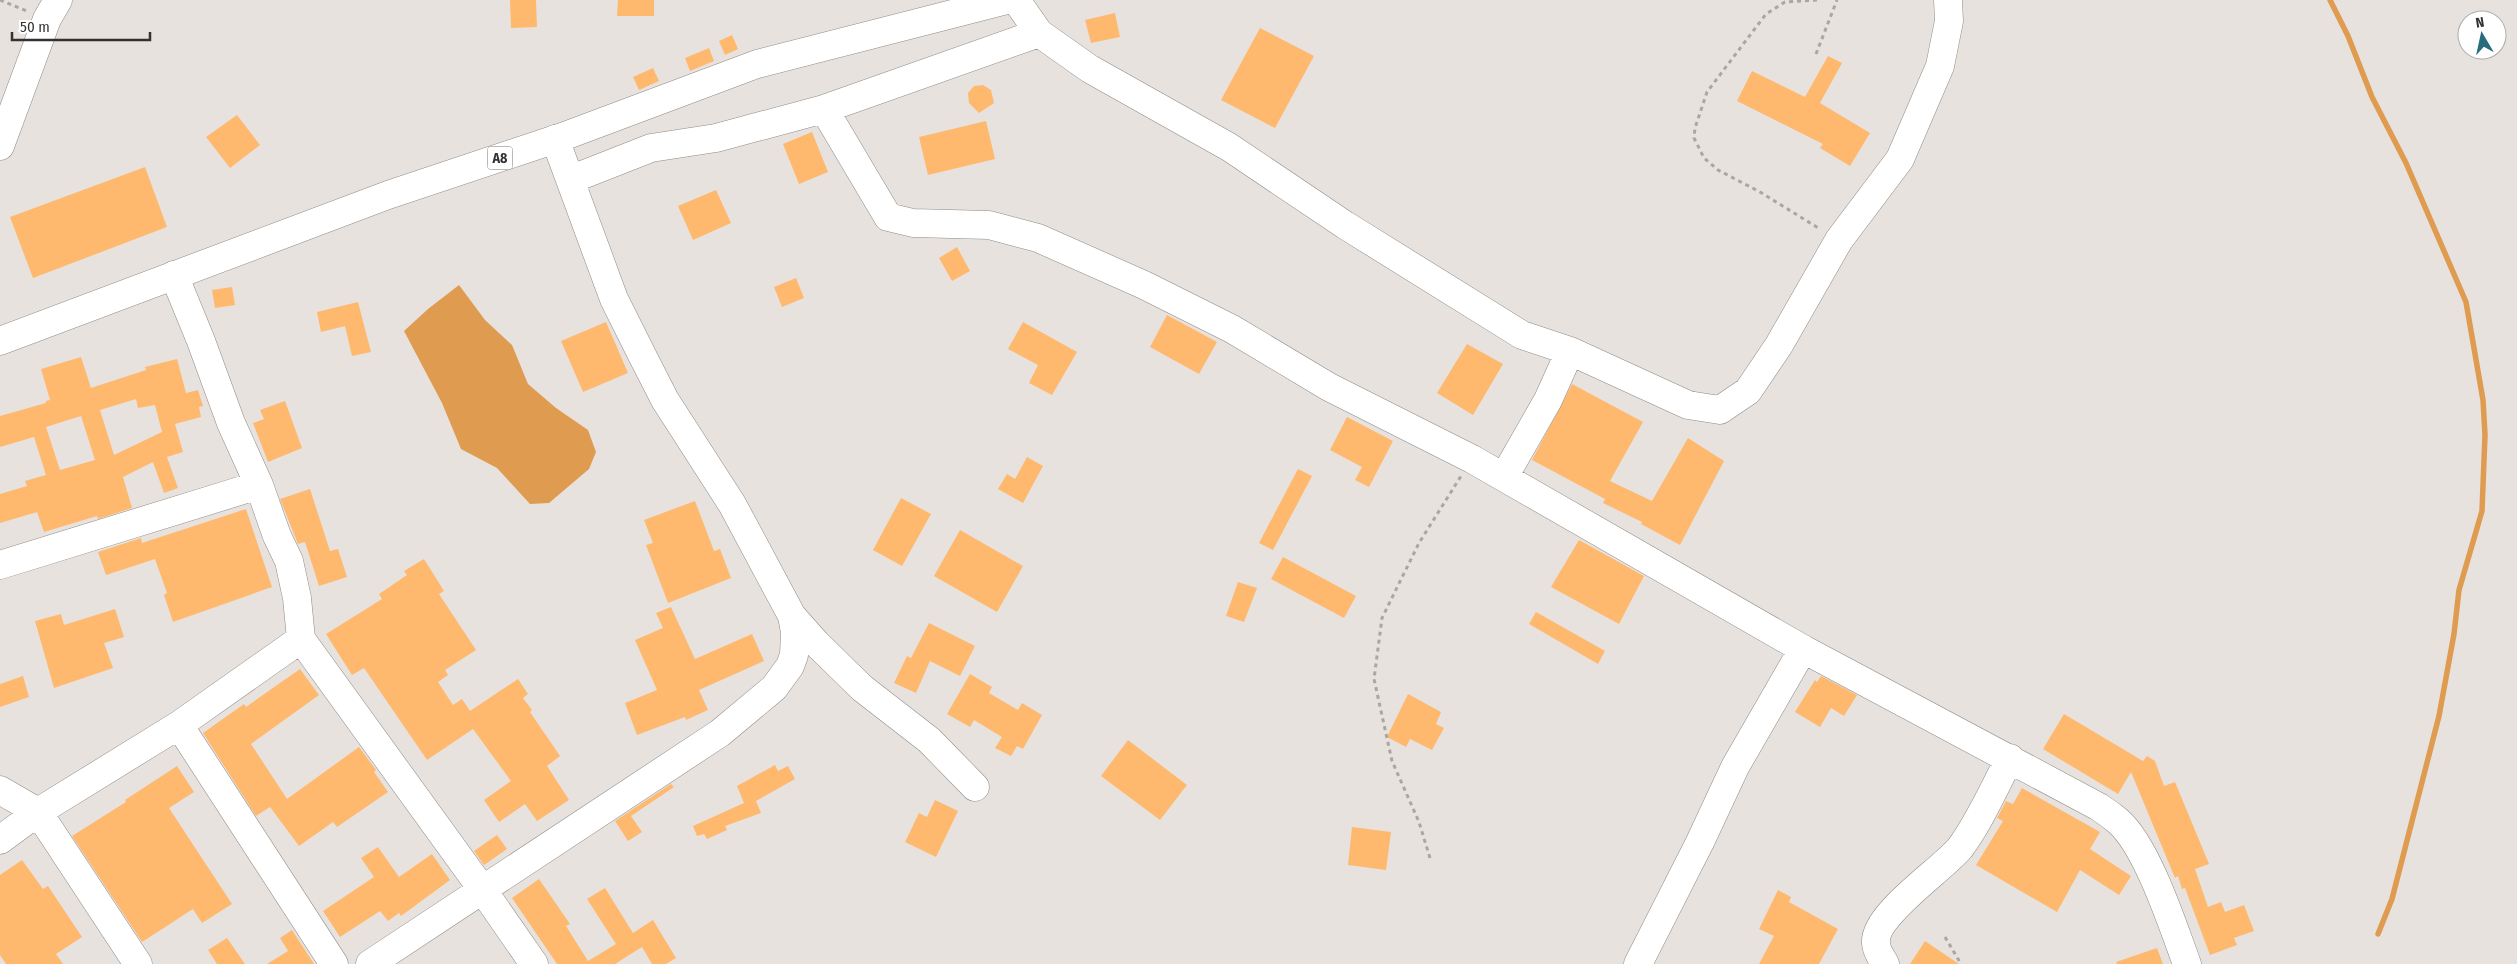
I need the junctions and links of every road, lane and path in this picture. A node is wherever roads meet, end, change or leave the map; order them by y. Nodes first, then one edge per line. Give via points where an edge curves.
1 (0, 0) edge
2 (1007, 0) edge
3 (1016, 0) edge
4 (1817, 0) edge
5 (1837, 0) edge
6 (1948, 0) edge
7 (961, 6) edge
8 (53, 10) edge
9 (1039, 33) junction
10 (1816, 54) dead end
11 (824, 109) junction
12 (556, 139) junction
13 (0, 146) edge
14 (572, 179) junction
15 (1839, 240) junction
16 (174, 275) junction
17 (0, 340) edge
18 (1570, 351) junction
19 (1472, 459) junction
20 (1504, 477) junction
21 (259, 485) junction
22 (0, 565) edge
23 (792, 616) junction
24 (301, 639) junction
25 (1803, 649) junction
26 (179, 725) junction
27 (2010, 758) junction
28 (975, 787) dead end
29 (0, 790) edge
30 (38, 812) junction
31 (0, 840) edge
32 (1430, 858) dead end
33 (482, 889) junction
34 (1945, 937) dead end
35 (138, 964) edge
36 (334, 964) edge
37 (370, 964) edge
38 (534, 964) edge
39 (1638, 964) edge
40 (1885, 964) edge
41 (1961, 964) edge
42 (2187, 964) edge

1 - 8 path
2 - 7 street, A8
3 - 9 street
4 - 15 path via 1785,2 1766,14 1707,92 1694,138 1704,158 1718,170
5 - 10 path
6 - 15 street via 1949,21 1940,66 1900,159
7 - 12 street, A8 via 757,64
8 - 13 street
9 - 11 street
9 - 18 street via 1090,69 1229,147 1344,225 1522,335
11 - 14 street via 716,138 651,148
11 - 19 street via 888,217 913,223 989,225 1038,238 1144,284 1223,324 1329,387
12 - 14 street
12 - 16 street, A8 via 388,195
14 - 23 street via 614,299 642,356 665,400 732,504
15 - 18 street via 1779,345 1748,391 1720,410 1688,405
16 - 17 street, A8
16 - 21 street via 231,423
18 - 20 street via 1548,400
19 - 20 street
19 - 32 path via 1419,543 1382,618 1374,679 1392,761 1420,822
20 - 25 street
21 - 22 street
21 - 24 street via 293,575
23 - 28 street via 862,688 929,740
23 - 33 street via 794,655 774,688 720,733
24 - 26 street
24 - 33 street
25 - 27 street
25 - 39 street via 1735,767
26 - 30 street
26 - 36 street
27 - 40 street via 1959,850 1899,903 1877,934 1876,944
27 - 42 street via 2119,821 2140,852 2163,900
29 - 30 street
30 - 31 street
30 - 35 street
33 - 37 street
33 - 38 street
34 - 41 path

